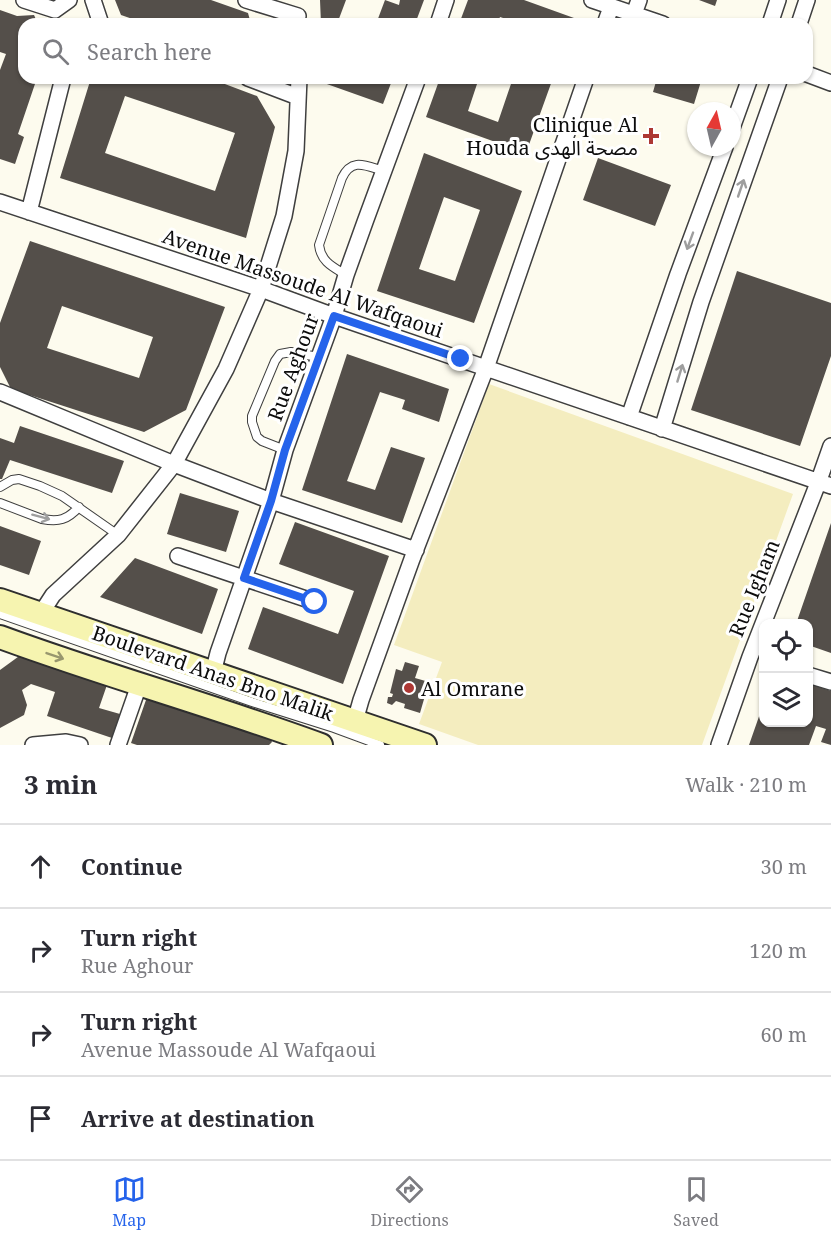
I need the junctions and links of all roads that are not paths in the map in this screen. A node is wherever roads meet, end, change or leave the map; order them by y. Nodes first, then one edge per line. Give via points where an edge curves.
1 (24, 0) edge
2 (69, 0) edge
3 (93, 0) edge
4 (246, 0) edge
5 (446, 0) edge
6 (592, 0) edge
7 (778, 0) edge
8 (807, 0) edge
9 (611, 7) junction
10 (637, 7) edge
11 (298, 13) edge
12 (58, 17) edge
13 (99, 18) edge
14 (440, 18) edge
15 (607, 18) edge
16 (654, 18) edge
17 (772, 18) edge
18 (801, 18) edge
19 (813, 76) edge
20 (831, 83) edge
21 (61, 84) edge
22 (264, 84) edge
23 (299, 84) edge
24 (416, 84) edge
25 (584, 84) edge
26 (748, 84) edge
27 (778, 84) edge
28 (298, 97) junction
29 (741, 103) edge
30 (722, 156) edge
31 (384, 171) junction
32 (0, 202) edge
33 (29, 212) junction
34 (346, 275) junction
35 (261, 289) junction
36 (334, 316) junction
37 (318, 357) junction
38 (486, 368) junction
39 (0, 392) edge
40 (629, 417) junction
41 (663, 429) junction
42 (831, 446) edge
43 (285, 450) junction
44 (174, 464) junction
45 (825, 485) edge
46 (0, 487) edge
47 (271, 501) junction
48 (0, 503) edge
49 (80, 507) junction
50 (118, 535) junction
51 (416, 550) junction
52 (178, 556) dead end
53 (244, 578) junction
54 (0, 600) edge
55 (315, 602) dead end
56 (40, 615) junction
57 (0, 616) edge
58 (2, 639) edge
59 (757, 659) edge
60 (213, 672) junction
61 (813, 677) edge
62 (831, 682) edge
63 (139, 685) junction
64 (355, 721) junction
65 (280, 738) edge
66 (51, 744) edge
67 (33, 745) edge
68 (81, 745) edge
69 (118, 745) edge
70 (321, 745) edge
71 (368, 745) edge
72 (380, 745) edge
73 (425, 745) edge
74 (719, 745) edge

1 - 12 street
2 - 12 street
3 - 13 street
4 - 11 street
5 - 14 street
6 - 9 street
7 - 17 street
8 - 18 street
9 - 10 street
9 - 15 street
10 - 16 street
19 - 20 street
21 - 33 street
22 - 28 street
23 - 28 street
24 - 31 street, Rue Aghour
25 - 38 street
26 - 29 street
41 -> 27 street via 701,302
28 - 35 street via 296,151 284,216
30 -> 40 street
31 - 34 street, Rue Aghour
31 - 34 lane via 360,164 349,167 342,178 319,245 323,259
32 - 33 street, Avenue Massoude Al Wafqaoui
33 - 35 street, Avenue Massoude Al Wafqaoui
34 - 36 street, Rue Aghour
35 - 36 street, Avenue Massoude Al Wafqaoui
35 - 44 street via 226,369
36 - 37 street, Rue Aghour
36 - 38 street, Avenue Massoude Al Wafqaoui
37 - 43 street, Rue Aghour
37 - 43 lane via 280,354 252,416 257,437
38 - 40 street, Avenue Massoude Al Wafqaoui
38 - 51 street
39 - 44 street
40 - 41 street, Avenue Massoude Al Wafqaoui
41 - 45 street, Avenue Massoude Al Wafqaoui
42 - 45 street, Rue Igham
43 - 47 street, Rue Aghour
44 - 47 street
44 - 50 street
45 - 59 street, Rue Igham
46 - 49 lane via 12,480 27,481
47 - 51 street
47 - 53 street, Rue Aghour
48 -> 49 lane via 48,520 70,517
49 - 50 lane
50 - 56 street via 53,595
51 - 64 street
52 - 53 street
53 - 55 street
53 - 60 street, Rue Aghour
54 - 56 street, Boulevard Anas Bno Malik
56 - 60 street, Boulevard Anas Bno Malik
57 - 71 lane
57 - 72 lane
58 -> 63 street, Boulevard Anas Bno Malik
59 - 74 street, Rue Igham
60 - 64 street, Boulevard Anas Bno Malik
61 - 62 street
63 - 65 street, Boulevard Anas Bno Malik
63 - 69 street
64 - 73 street, Boulevard Anas Bno Malik
65 - 70 street, Boulevard Anas Bno Malik
66 - 67 street
66 - 68 street

